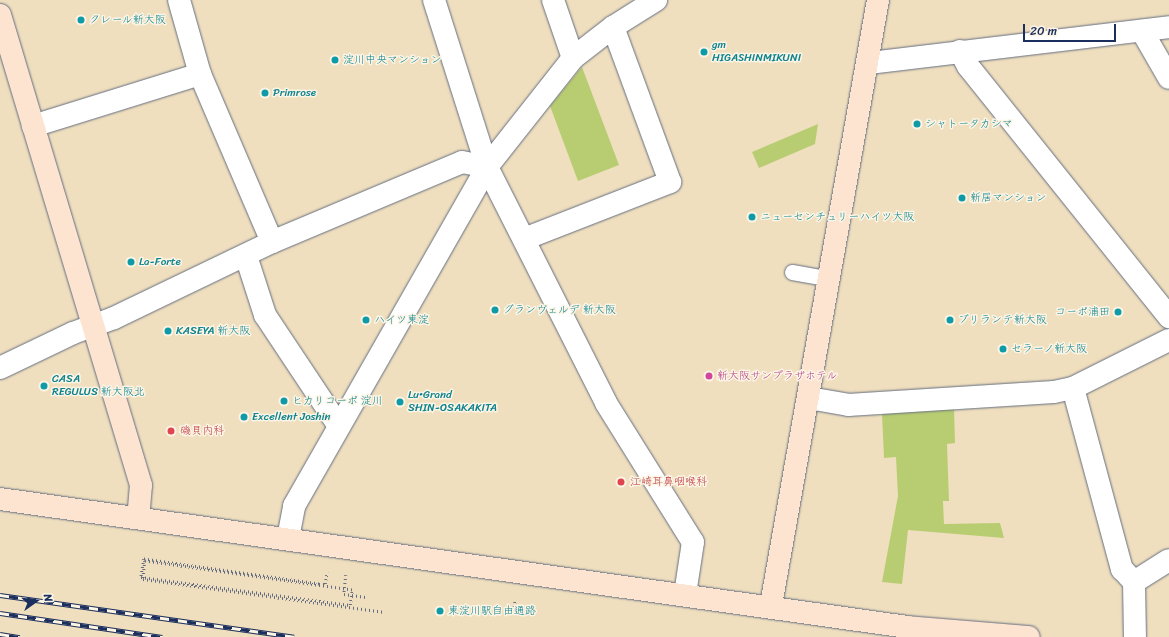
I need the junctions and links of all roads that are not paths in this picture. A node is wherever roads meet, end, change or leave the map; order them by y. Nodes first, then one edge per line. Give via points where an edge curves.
1 (178, 0) edge
2 (434, 0) edge
3 (553, 0) edge
4 (656, 0) edge
5 (878, 0) edge
6 (0, 15) edge
7 (613, 27) junction
8 (1169, 27) edge
9 (1142, 31) junction
10 (960, 51) junction
11 (573, 58) junction
12 (869, 63) junction
13 (200, 74) junction
14 (1169, 78) edge
15 (33, 126) junction
16 (487, 167) junction
17 (524, 239) junction
18 (272, 242) junction
19 (246, 256) junction
20 (792, 272) dead end
21 (830, 280) junction
22 (1169, 317) edge
23 (93, 325) junction
24 (1169, 340) edge
25 (0, 368) edge
26 (1072, 388) junction
27 (809, 398) junction
28 (338, 425) junction
29 (0, 499) edge
30 (138, 517) junction
31 (288, 538) junction
32 (1169, 560) edge
33 (1134, 582) junction
34 (685, 594) junction
35 (771, 605) junction
36 (1029, 637) edge
37 (1135, 637) edge

1 - 13 street
2 - 16 street
3 - 11 street
4 - 7 street
5 - 12 street
6 - 15 street
7 - 11 street
7 - 17 street via 670,182
8 - 9 street
9 - 10 street
9 - 14 street
10 - 12 street
10 - 22 street via 968,66
11 - 16 street
12 - 21 street
13 - 15 street
13 - 18 street
15 - 23 street
16 - 17 street
16 - 18 street via 462,162
16 - 28 street
17 - 34 street via 606,403 692,542
18 - 19 street
19 - 23 street
19 - 28 street via 265,315
20 - 21 lane
21 - 27 street
23 - 25 street
23 - 30 street via 141,485
24 - 26 street
26 - 27 street via 848,405
26 - 33 street via 1122,569
27 - 35 street
28 - 31 street via 294,506
29 - 30 street
30 - 31 street
31 - 34 street
32 - 33 street
33 - 37 street
34 - 35 street
35 - 36 street via 907,627

